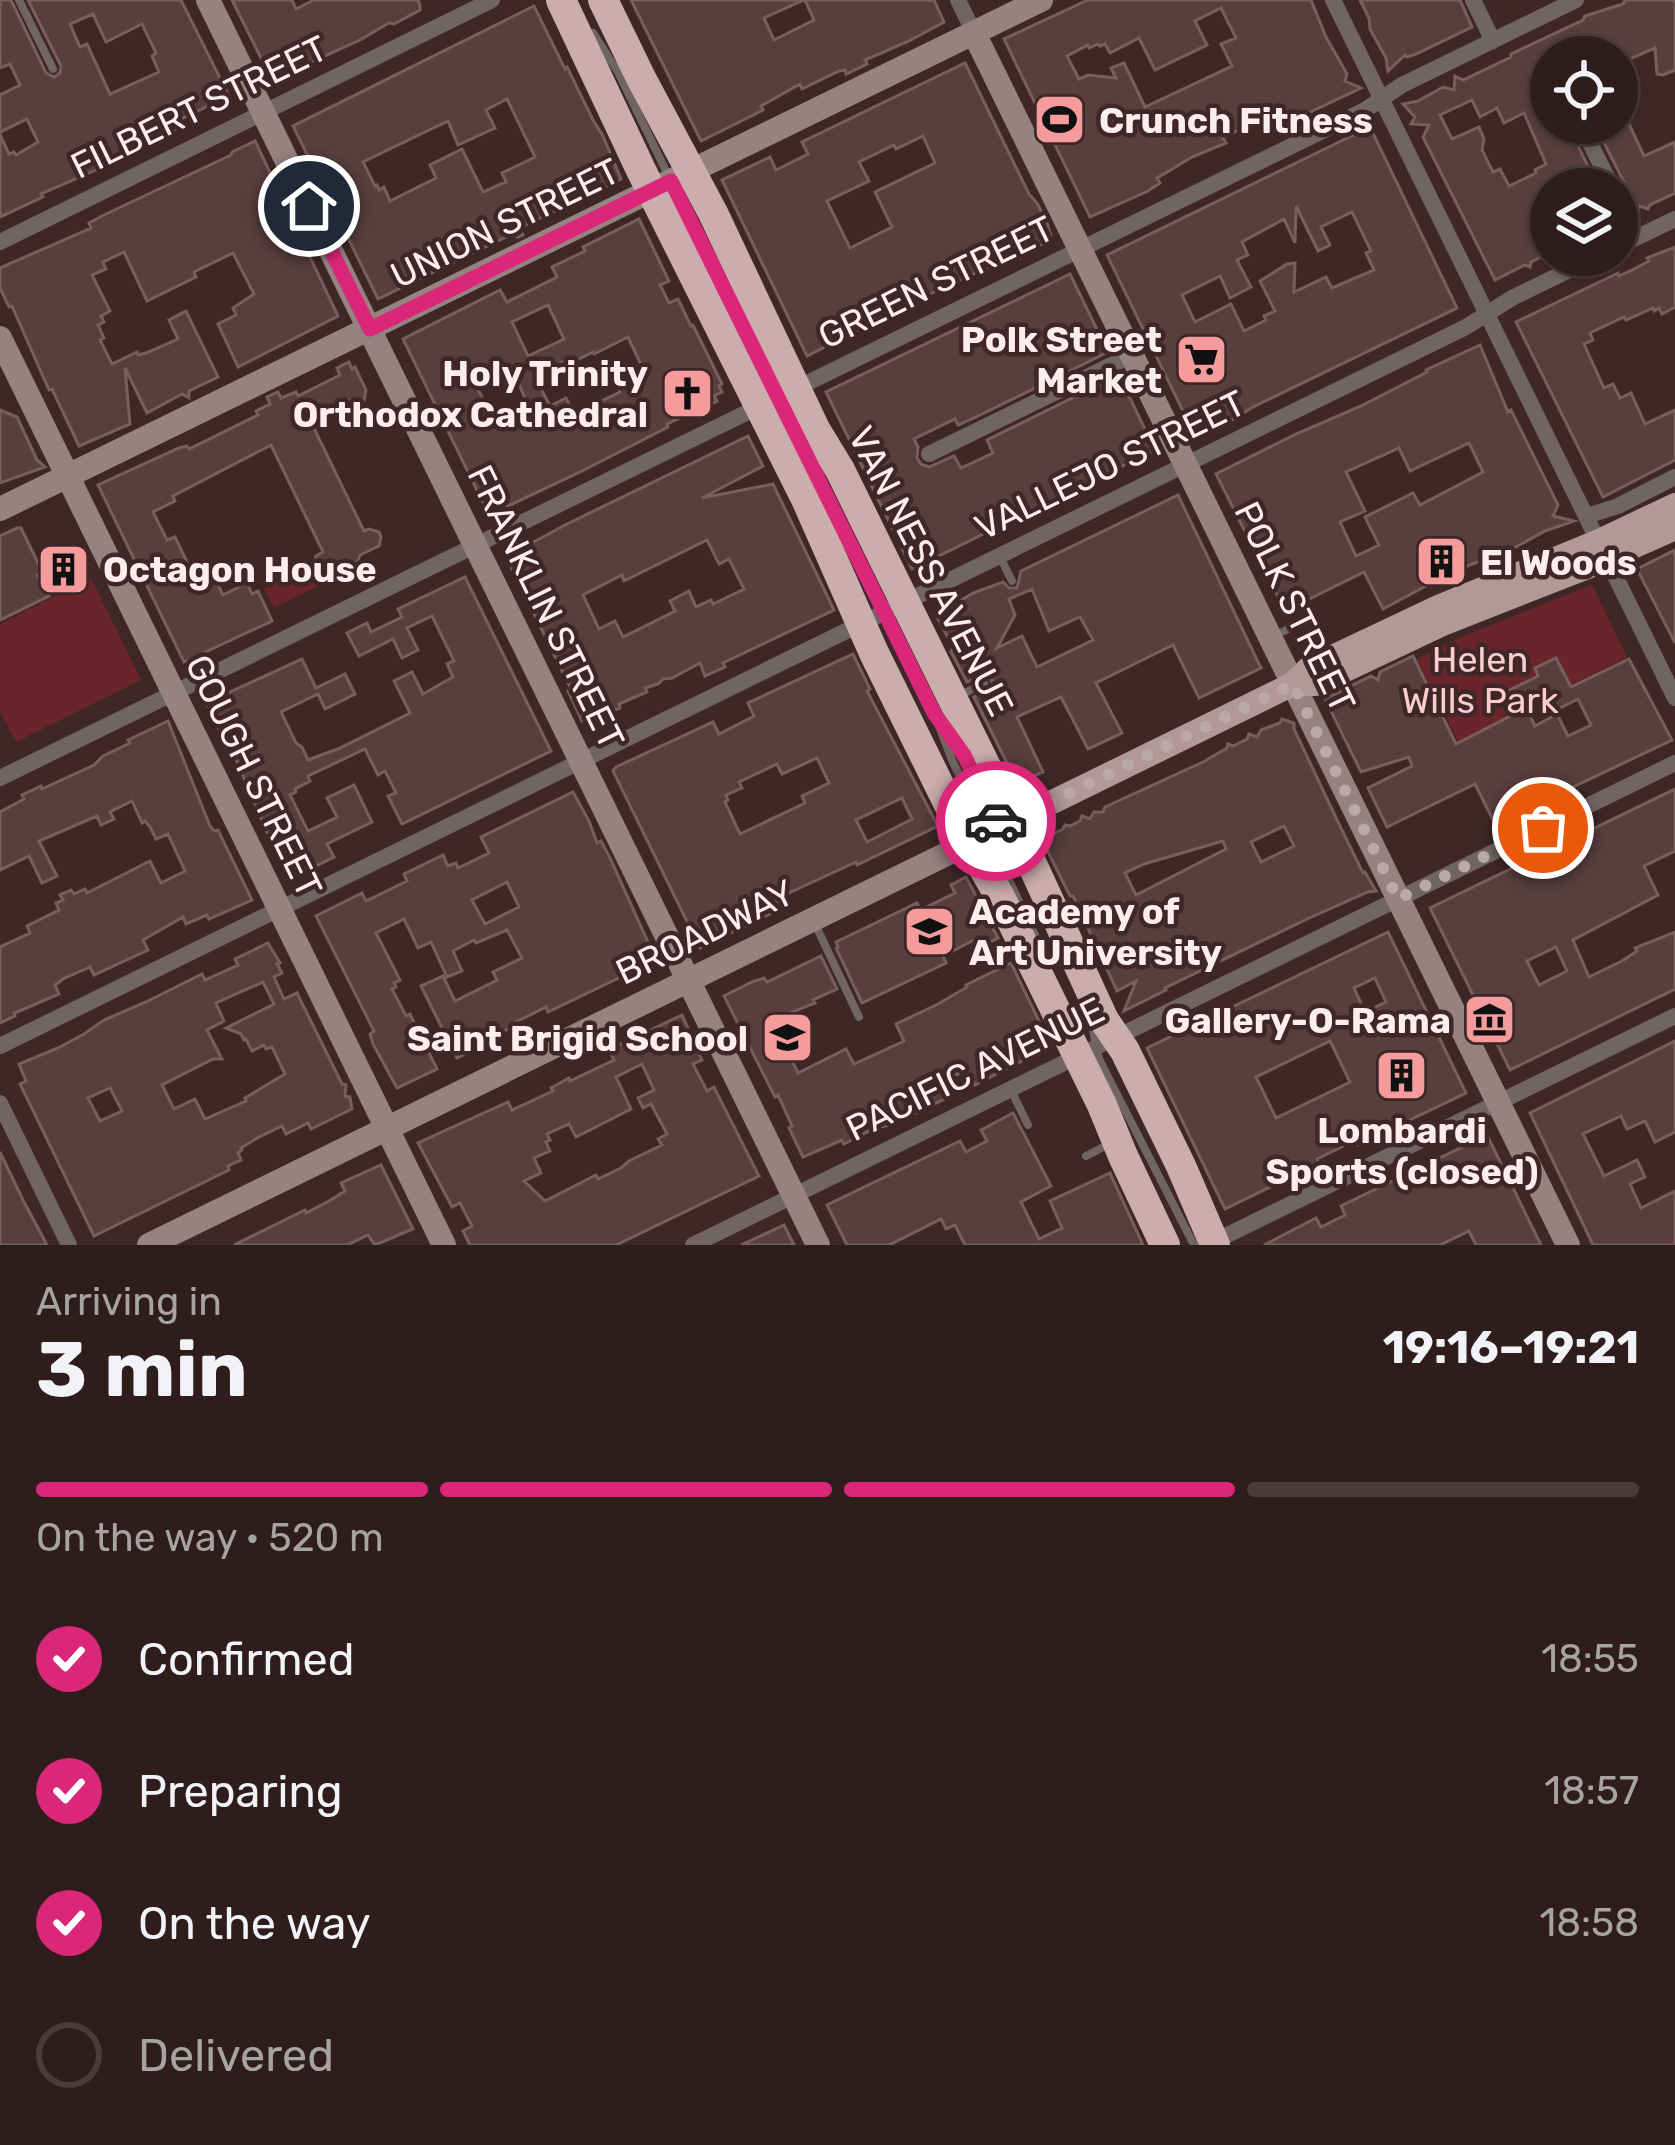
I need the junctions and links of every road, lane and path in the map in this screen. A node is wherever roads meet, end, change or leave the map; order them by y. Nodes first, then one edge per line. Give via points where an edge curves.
1 (19, 0) edge
2 (208, 0) edge
3 (492, 0) edge
4 (561, 0) edge
5 (958, 0) edge
6 (1041, 0) edge
7 (1334, 0) edge
8 (1473, 0) edge
9 (1576, 0) edge
10 (596, 13) edge
11 (974, 33) junction
12 (608, 39) dead end
13 (1493, 40) junction
14 (53, 69) dead end
15 (618, 72) junction
16 (1382, 98) junction
17 (263, 112) junction
18 (672, 181) junction
19 (1675, 219) edge
20 (1638, 237) edge
21 (0, 242) edge
22 (1080, 249) junction
23 (1557, 276) edge
24 (1487, 314) junction
25 (370, 329) junction
26 (0, 338) edge
27 (1132, 356) junction
28 (778, 396) junction
29 (929, 454) dead end
30 (1186, 465) junction
31 (68, 477) junction
32 (1675, 477) edge
33 (1675, 505) edge
34 (0, 509) edge
35 (1587, 516) junction
36 (1675, 528) edge
37 (476, 545) junction
38 (1603, 550) junction
39 (1000, 556) junction
40 (1012, 581) dead end
41 (884, 613) junction
42 (1296, 625) dead end
43 (1270, 638) junction
44 (984, 683) dead end
45 (1293, 684) junction
46 (174, 693) junction
47 (1675, 698) edge
48 (943, 706) junction
49 (581, 761) junction
50 (1675, 763) edge
51 (0, 778) edge
52 (992, 831) junction
53 (1018, 869) dead end
54 (1398, 899) junction
55 (279, 909) junction
56 (813, 920) junction
57 (1031, 945) junction
58 (986, 956) dead end
59 (688, 980) junction
60 (1084, 1009) dead end
61 (1675, 1016) edge
62 (859, 1017) dead end
63 (1094, 1045) junction
64 (0, 1046) edge
65 (1011, 1089) junction
66 (0, 1103) edge
67 (1498, 1103) junction
68 (1028, 1125) dead end
69 (387, 1129) junction
70 (1116, 1141) junction
71 (1086, 1156) dead end
72 (794, 1195) junction
73 (1207, 1244) edge
74 (70, 1245) edge
75 (149, 1245) edge
76 (444, 1245) edge
77 (693, 1245) edge
78 (818, 1245) edge
79 (1166, 1245) edge
80 (1568, 1245) edge

1 - 14 lane
2 - 17 street, FRANKLIN STREET
3 - 17 street, FILBERT STREET
4 - 18 highway, VAN NESS AVENUE
5 - 11 street, POLK STREET
6 - 11 street, UNION STREET
7 - 16 street
8 - 13 street
9 - 13 street, GREEN STREET
10 - 15 lane
10 - 18 highway, VAN NESS AVENUE via 641,78
11 - 18 street, UNION STREET
11 - 22 street, POLK STREET
12 - 15 lane
13 - 16 street, GREEN STREET
15 - 18 lane
16 - 22 street, GREEN STREET
16 - 24 street
17 - 21 street, FILBERT STREET
17 - 25 street, FRANKLIN STREET
18 - 25 street, UNION STREET
18 - 28 highway, VAN NESS AVENUE
18 - 28 highway, VAN NESS AVENUE via 755,300
19 - 20 street
22 - 27 street, POLK STREET
22 - 28 street, GREEN STREET
23 - 24 street, VALLEJO STREET
24 - 30 street, VALLEJO STREET
24 - 35 street
25 - 31 street, UNION STREET
25 - 37 street, FRANKLIN STREET via 391,396 447,511
26 - 31 street, GOUGH STREET
27 - 29 street
27 - 30 street, POLK STREET
28 - 37 street, GREEN STREET
28 - 41 highway, VAN NESS AVENUE via 806,499
28 - 41 highway, VAN NESS AVENUE via 839,470
30 - 39 street, VALLEJO STREET
30 - 43 street, POLK STREET
31 - 34 street, UNION STREET
31 - 46 street, GOUGH STREET
32 - 35 street
33 - 38 main road, BROADWAY
35 - 38 street
36 - 38 main road, BROADWAY
37 - 46 street, GREEN STREET
37 - 49 street, FRANKLIN STREET
38 - 45 main road, BROADWAY via 1316,684
38 - 45 main road, BROADWAY via 1367,630
38 - 47 street
39 - 40 lane
39 - 41 street, VALLEJO STREET
41 - 48 highway, VAN NESS AVENUE
41 - 49 street, VALLEJO STREET
41 - 52 highway, VAN NESS AVENUE
42 - 43 lane
43 - 45 street, POLK STREET
44 - 48 lane
45 - 52 main road, BROADWAY
45 - 54 street, POLK STREET
46 - 51 street, GREEN STREET
46 - 55 street, GOUGH STREET
48 - 52 highway, VAN NESS AVENUE
49 - 55 street, VALLEJO STREET
49 - 59 street, FRANKLIN STREET
50 - 54 street, PACIFIC AVENUE
52 - 53 lane
52 - 56 street, BROADWAY
52 - 57 highway, VAN NESS AVENUE via 1000,897
52 - 63 highway, VAN NESS AVENUE via 1065,940
54 - 63 street, PACIFIC AVENUE
54 - 67 street, POLK STREET
55 - 64 street, VALLEJO STREET
55 - 69 street, GOUGH STREET
56 - 59 street, BROADWAY
56 - 62 lane
57 - 58 lane
57 - 63 highway, VAN NESS AVENUE
59 - 69 street, BROADWAY
59 - 72 street, FRANKLIN STREET
60 - 63 lane
61 - 67 street
63 - 65 street, PACIFIC AVENUE
63 - 70 highway, VAN NESS AVENUE
63 - 73 highway, VAN NESS AVENUE via 1181,1166
65 - 68 lane
65 - 72 street, PACIFIC AVENUE
66 - 74 street
67 - 73 street
67 - 80 street, POLK STREET
69 - 75 street, BROADWAY
69 - 76 street, GOUGH STREET
70 - 71 lane
70 - 79 highway, VAN NESS AVENUE
72 - 77 street, PACIFIC AVENUE
72 - 78 street, FRANKLIN STREET

